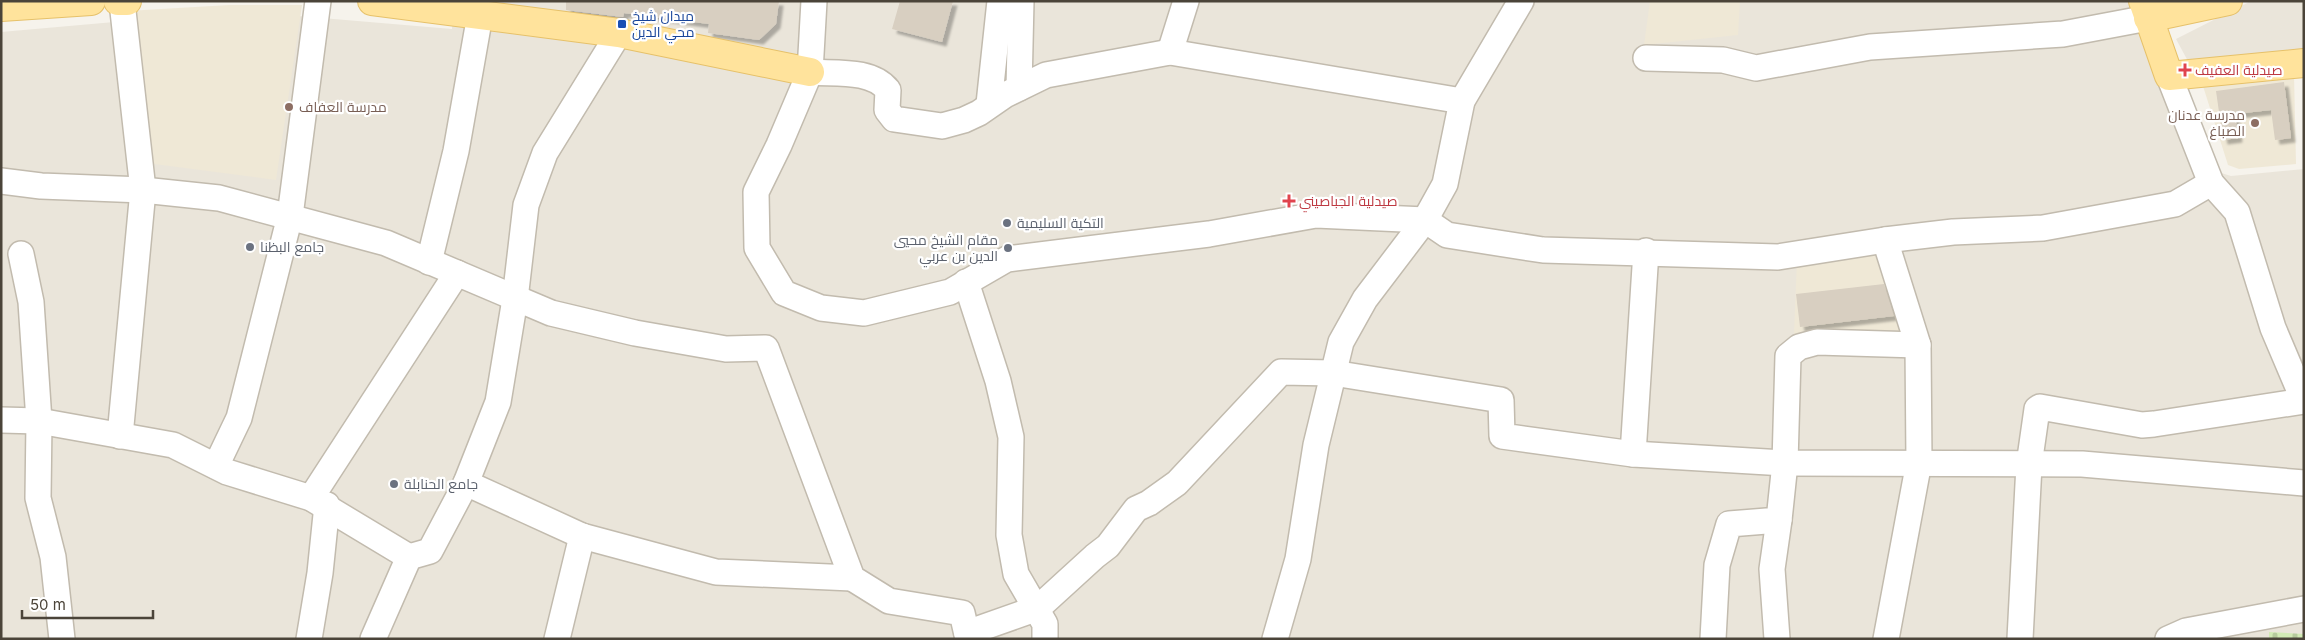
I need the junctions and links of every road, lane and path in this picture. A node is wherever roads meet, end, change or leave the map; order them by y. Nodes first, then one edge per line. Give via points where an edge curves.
1 (91, 1) edge
2 (118, 1) edge
3 (127, 1) edge
4 (318, 1) edge
5 (372, 1) edge
6 (814, 1) edge
7 (1186, 1) edge
8 (1521, 1) edge
9 (2228, 1) edge
10 (122, 2) edge
11 (452, 6) edge
12 (1, 7) edge
13 (2146, 10) edge
14 (1010, 12) edge
15 (480, 15) junction
16 (619, 33) junction
17 (1170, 52) junction
18 (1646, 58) dead end
19 (2304, 63) edge
20 (810, 72) junction
21 (2169, 76) junction
22 (1019, 88) junction
23 (1462, 101) junction
24 (989, 104) junction
25 (1, 181) edge
26 (2211, 183) junction
27 (143, 190) junction
28 (290, 216) junction
29 (1425, 220) junction
30 (1885, 240) junction
31 (1646, 251) junction
32 (21, 254) dead end
33 (429, 262) junction
34 (457, 273) junction
35 (966, 282) junction
36 (515, 299) junction
37 (1918, 345) junction
38 (1333, 373) junction
39 (2304, 401) edge
40 (1, 420) edge
41 (39, 421) junction
42 (120, 436) junction
43 (1633, 454) junction
44 (1919, 462) junction
45 (1785, 463) junction
46 (2029, 465) junction
47 (216, 466) junction
48 (466, 483) junction
49 (2304, 483) edge
50 (319, 502) junction
51 (1780, 520) junction
52 (582, 536) junction
53 (408, 557) junction
54 (852, 578) junction
55 (1038, 608) junction
56 (2304, 609) edge
57 (2255, 628) edge
58 (968, 636) edge
59 (62, 639) edge
60 (309, 639) edge
61 (373, 639) edge
62 (557, 639) edge
63 (1044, 639) edge
64 (1275, 639) edge
65 (1713, 639) edge
66 (1777, 639) edge
67 (1886, 639) edge
68 (2020, 639) edge
69 (2168, 639) edge

1 - 12 main road
2 - 10 main road
3 - 10 main road
4 - 28 street
5 - 11 main road
6 - 20 street
7 - 17 street
8 - 23 street
9 - 13 main road
10 - 27 street
11 - 15 main road
13 - 18 street via 2063,34 1870,48 1756,68 1722,60
13 - 21 main road
14 - 22 street
14 - 24 street
15 - 16 main road
15 - 33 street via 456,150
16 - 20 main road
16 - 36 street via 545,153 526,205
17 - 22 street via 1070,69 1046,75
17 - 23 street
19 - 21 main road
20 - 24 street via 870,76 888,90 887,110 890,115 906,122 942,126 972,117
20 - 35 street via 756,192 758,248 784,293 821,308 864,313 950,292
21 - 26 street
22 - 24 street
23 - 29 street via 1445,184
25 - 27 street
26 - 30 street via 2175,204 2043,228 1953,232
26 - 39 street via 2237,212 2274,328
27 - 28 street via 219,198
27 - 42 street
28 - 33 street via 386,243
28 - 47 street via 239,418
29 - 31 street via 1447,236 1543,250
29 - 35 street via 1316,214 1208,234 1007,258
29 - 38 street via 1365,299 1341,342
30 - 31 street via 1778,257
30 - 37 street
31 - 43 street
32 - 41 street via 31,302
33 - 34 street
34 - 36 street
34 - 50 street
35 - 55 street via 998,382 1011,437 1009,535 1016,574
36 - 48 street via 498,402
36 - 54 street via 552,313 635,333 726,349 766,348
37 - 44 street
37 - 45 street via 1817,342 1799,347 1788,356
38 - 43 street via 1501,400 1502,436
38 - 55 street via 1281,372 1178,483 1136,509 1108,546
38 - 64 street via 1316,445 1298,559
39 - 46 street via 2154,424 2040,407 2037,409
40 - 41 street
41 - 42 street
41 - 59 street via 38,498 54,557
42 - 47 street via 173,445
43 - 45 street
44 - 45 street
44 - 46 street
44 - 67 street
45 - 51 street
46 - 49 street via 2082,464
46 - 68 street
47 - 50 street
48 - 52 street
48 - 53 street via 430,551
50 - 53 street
50 - 60 street via 320,573
51 - 65 street via 1729,524 1717,566
51 - 66 street via 1772,569
52 - 54 street via 716,572
52 - 62 street
53 - 61 street
54 - 58 street via 889,601 962,613
55 - 58 street
55 - 63 street via 1045,624
56 - 57 street
57 - 69 street via 2186,632

